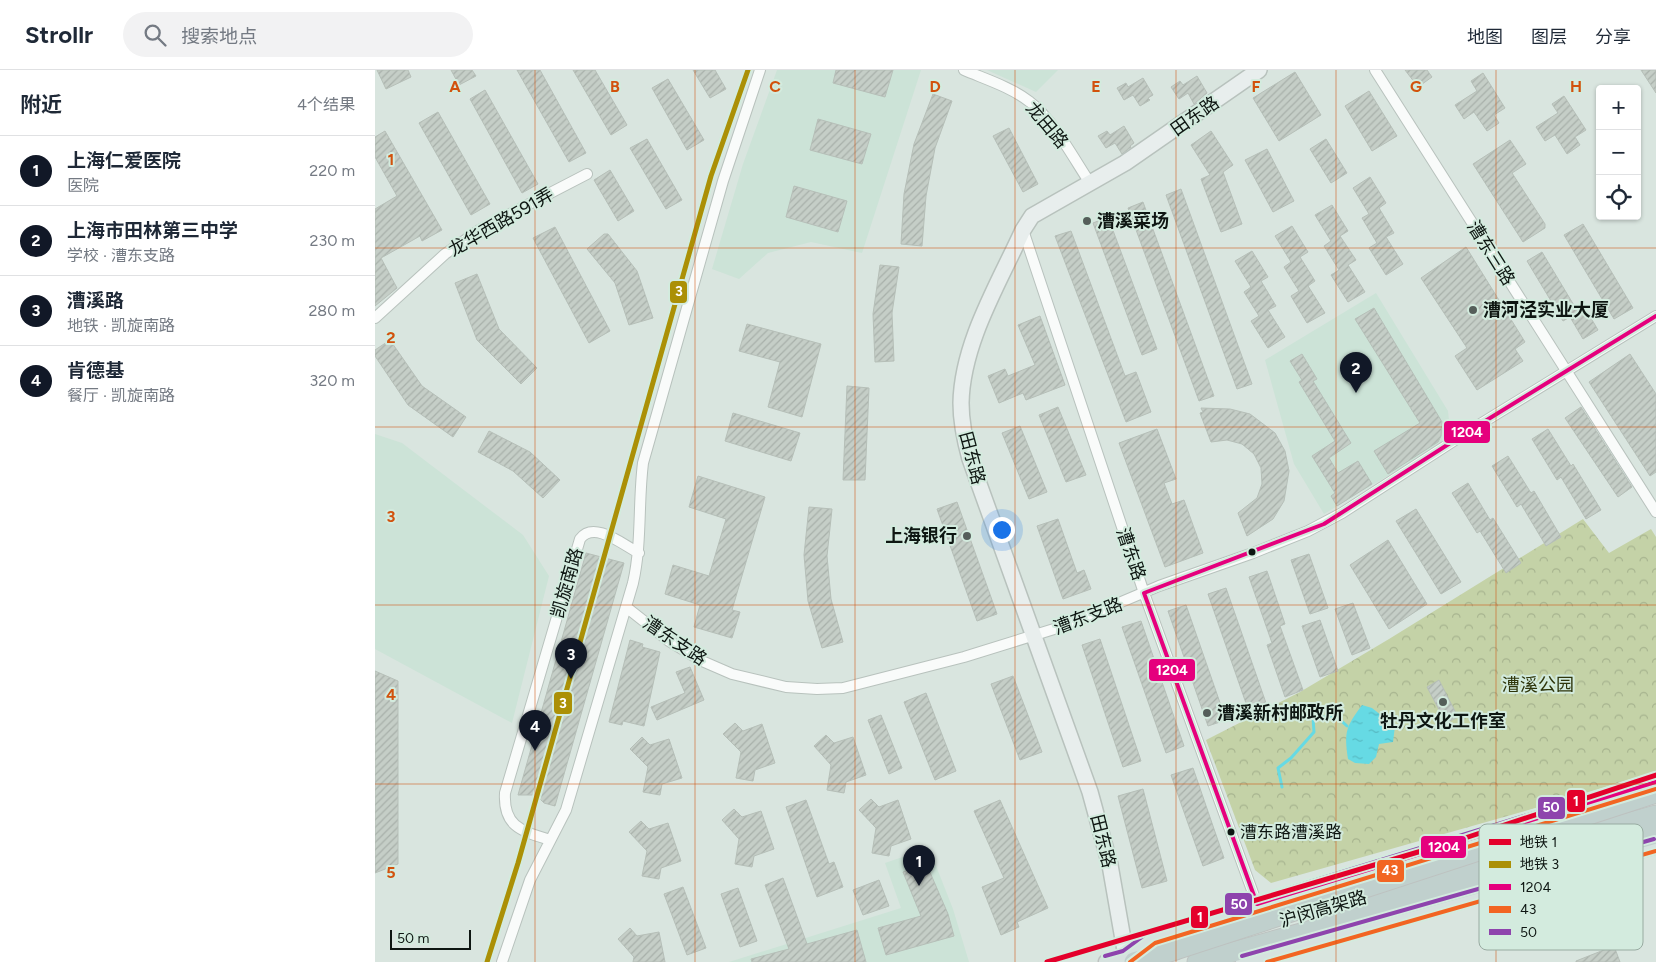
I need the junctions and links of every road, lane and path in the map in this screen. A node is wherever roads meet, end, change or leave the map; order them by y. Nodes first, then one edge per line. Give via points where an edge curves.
1 (760, 70) edge
2 (964, 70) edge
3 (1259, 70) edge
4 (1375, 70) edge
5 (587, 174) dead end
6 (1090, 182) junction
7 (1023, 230) junction
8 (1656, 316) edge
9 (375, 318) edge
10 (1567, 373) junction
11 (1656, 512) edge
12 (639, 553) junction
13 (1145, 593) junction
14 (626, 607) junction
15 (1034, 636) junction
16 (1656, 782) edge
17 (1656, 793) edge
18 (1656, 799) edge
19 (1656, 815) edge
20 (1519, 824) edge
21 (1560, 824) edge
22 (1574, 824) edge
23 (1624, 824) edge
24 (1656, 834) edge
25 (1479, 836) edge
26 (1643, 838) edge
27 (550, 840) junction
28 (1656, 846) edge
29 (1479, 850) edge
30 (1643, 850) edge
31 (1479, 853) edge
32 (1479, 865) edge
33 (1479, 883) edge
34 (1479, 896) edge
35 (1257, 904) junction
36 (1160, 954) junction
37 (1129, 960) edge
38 (502, 962) edge
39 (1107, 962) edge
40 (1197, 962) edge
41 (1244, 962) edge

1 - 12 street via 723,181 643,463
2 - 6 street, 龙田路 via 1031,102
3 - 6 street, 田东路 via 1161,140
4 - 10 street, 漕东三路
5 - 9 street, 龙华西路591弄 via 481,229 445,254
6 - 7 street, 田东路 via 1033,216
7 - 13 street, 漕东路
7 - 15 street, 田东路 via 974,338 963,379 961,404 963,432 970,459
8 - 10 street, 漕东支路
10 - 11 street, 漕东三路
10 - 13 street, 漕东支路 via 1324,524
12 - 14 street
12 - 27 street, 凯旋南路 via 597,532 587,532 580,539 505,793 506,812 511,822 524,831
13 - 15 street, 漕东支路
13 - 35 street, 漕东路
14 - 15 street, 漕东支路 via 669,641 716,668 770,684 802,689 856,686
14 - 27 street via 566,810
15 - 37 street, 田东路 via 1102,830
16 - 20 main road
17 - 21 highway, bridge
18 - 22 main road
19 - 23 highway, 沪闵高架路, bridge
24 - 26 highway, 沪闵高架路
25 - 35 main road
27 - 38 street via 530,880
28 - 30 main road
29 - 36 highway, bridge
31 - 37 main road
32 - 36 highway, 沪闵高架路, bridge
33 - 40 highway, 沪闵高架路
34 - 41 main road
35 - 37 main road via 1152,937
36 - 37 highway, 沪闵高架路
37 - 39 main road

